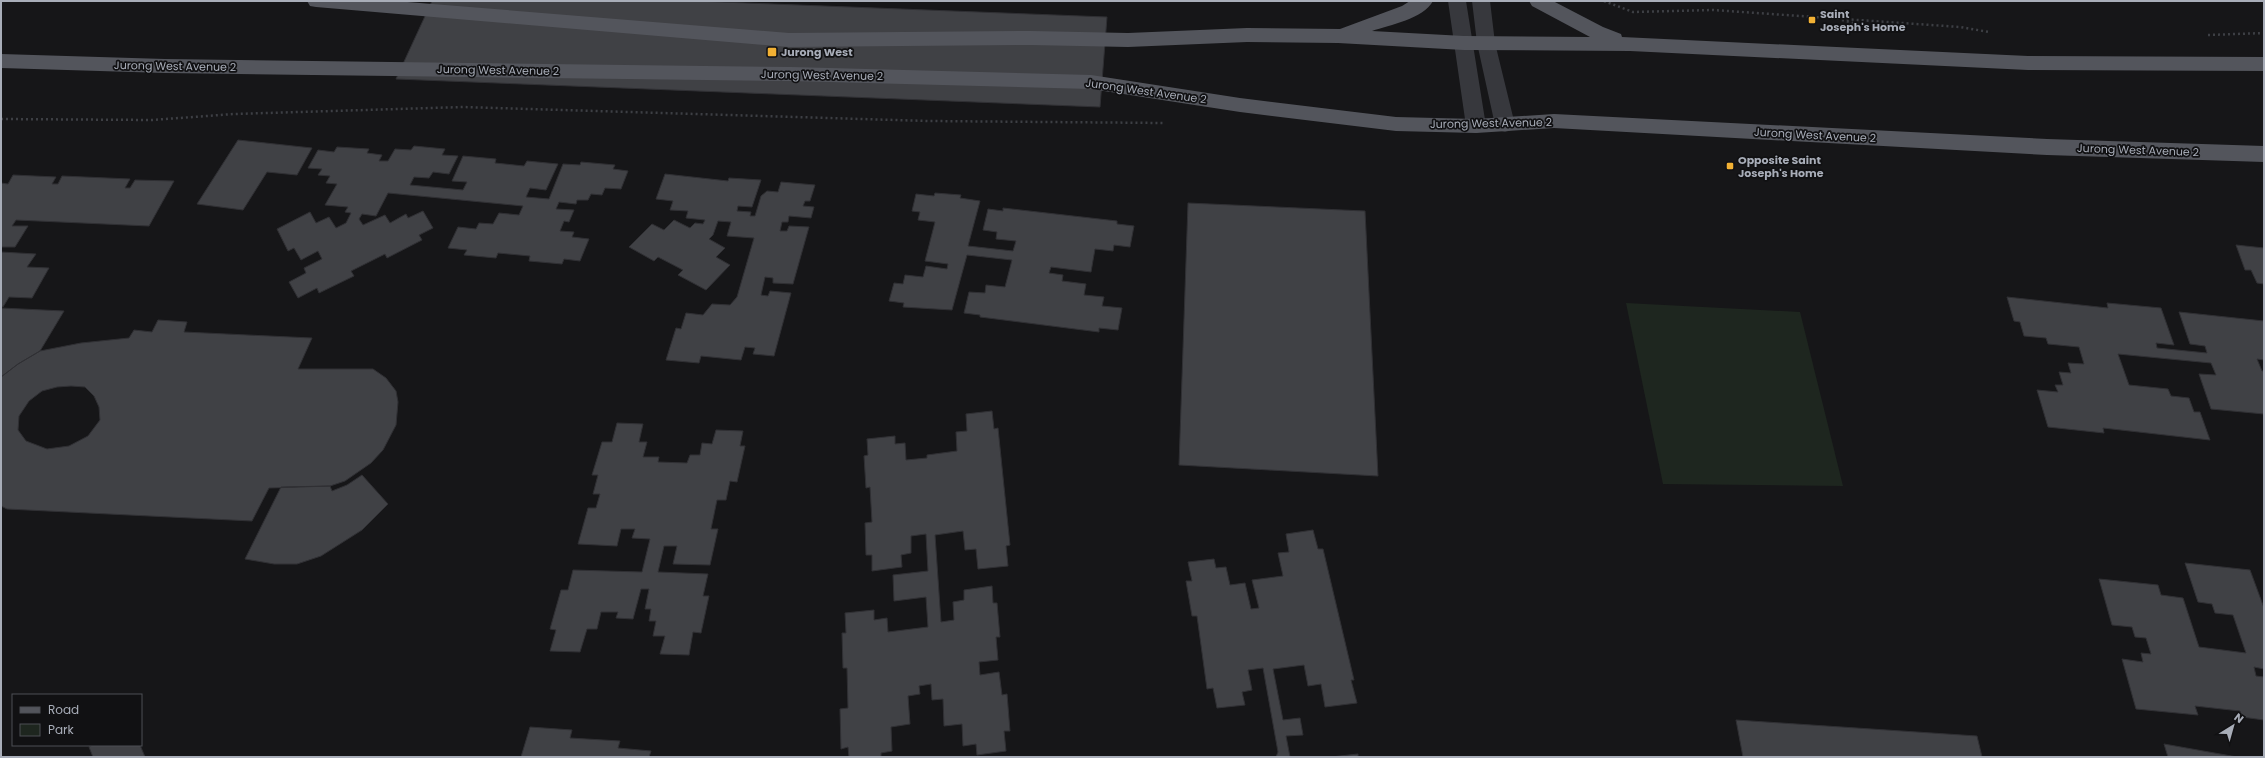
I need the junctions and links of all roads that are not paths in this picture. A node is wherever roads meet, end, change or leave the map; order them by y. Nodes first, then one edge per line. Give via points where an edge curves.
1 (316, 1) edge
2 (1424, 1) edge
3 (1457, 1) edge
4 (1481, 1) edge
5 (1538, 1) edge
6 (1338, 36) junction
7 (1464, 43) junction
8 (1486, 43) junction
9 (1630, 44) junction
10 (1, 61) edge
11 (2264, 64) edge
12 (1505, 125) junction
13 (1476, 126) junction
14 (2264, 154) edge

1 - 6 main road via 789,40 1128,40 1247,35
2 - 6 main road via 1402,14
3 - 7 street
4 - 8 street
5 - 9 main road via 1596,32
6 - 7 main road
7 - 8 main road
7 - 13 street
8 - 9 main road
8 - 12 street
9 - 11 main road via 2028,63
10 - 13 main road, Jurong West Avenue 2 via 164,66 792,74 1091,82 1240,105 1396,124
12 - 13 main road, Jurong West Avenue 2
12 - 14 main road, Jurong West Avenue 2 via 1554,122 2046,147

